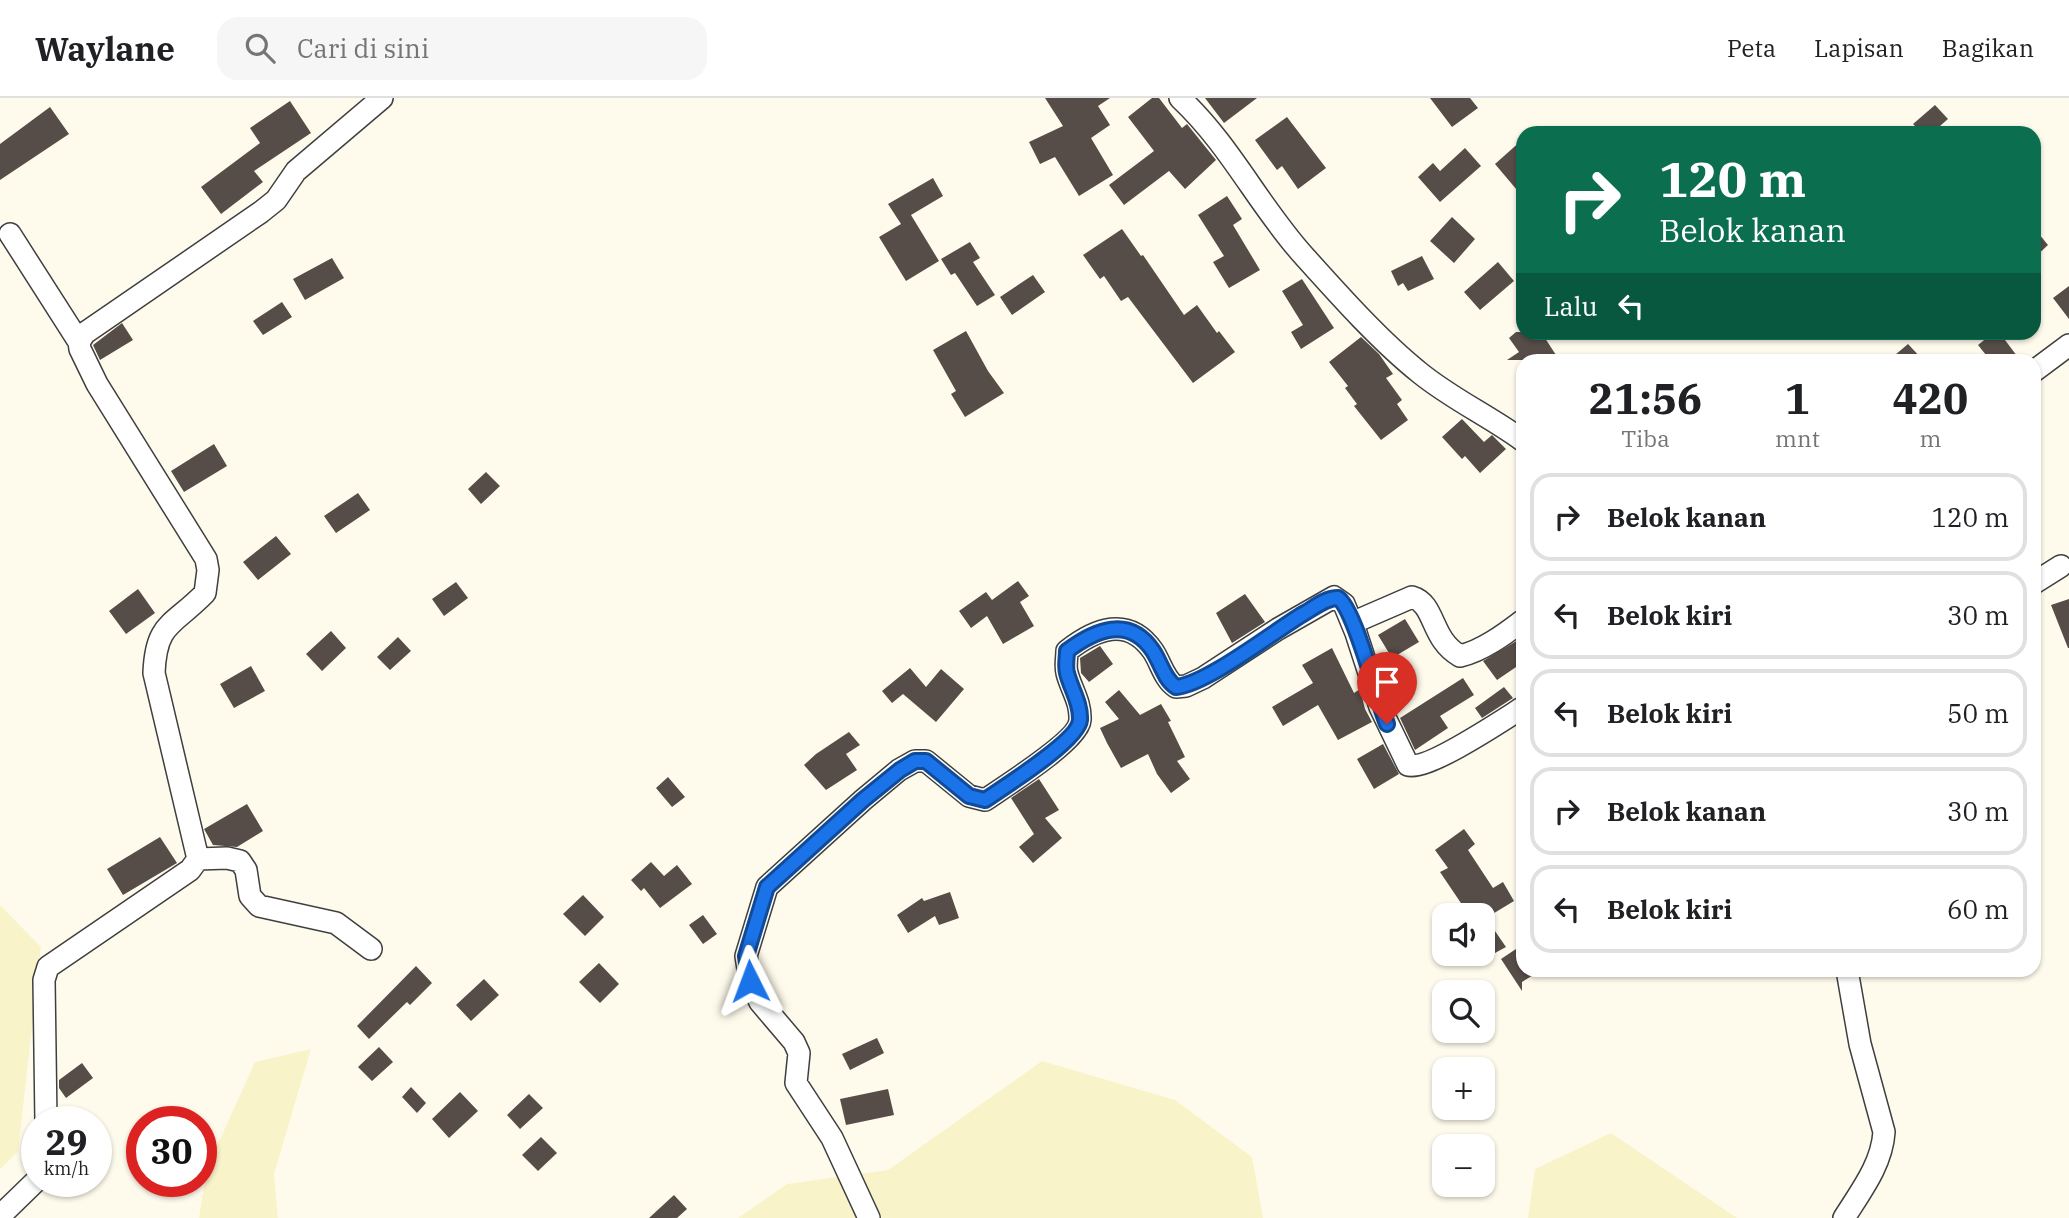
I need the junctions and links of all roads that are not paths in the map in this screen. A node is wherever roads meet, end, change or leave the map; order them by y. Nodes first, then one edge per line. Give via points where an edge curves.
1 (382, 98) edge
2 (1180, 98) edge
3 (10, 233) dead end
4 (79, 342) junction
5 (2069, 345) edge
6 (2041, 366) edge
7 (1516, 436) edge
8 (2061, 566) dead end
9 (2041, 579) edge
10 (1352, 623) junction
11 (1516, 626) edge
12 (1516, 712) edge
13 (198, 859) junction
14 (371, 949) dead end
15 (1848, 977) edge
16 (46, 1106) edge
17 (21, 1196) edge
18 (0, 1216) edge
19 (869, 1218) edge
20 (1844, 1218) edge

1 - 4 street via 296,171 276,200 85,333
2 - 7 street via 1216,135 1296,247 1399,355 1450,395
3 - 4 street
4 - 13 street via 97,384 206,559 205,593 159,638 154,673
5 - 6 street
8 - 9 street
10 - 11 street via 1412,597 1420,599 1443,643 1460,656
10 - 12 street via 1380,707 1410,766 1419,766
10 - 19 street via 1342,601 1330,598 1203,678 1176,687 1152,648 1136,634 1117,628 1084,638 1067,651 1066,671 1080,722 1065,743 985,800 969,796 926,761 915,761 863,800 767,887 746,956 750,981 760,1002 794,1042 799,1053 796,1083 832,1138
13 - 14 street via 240,861 258,906 337,923
13 - 16 street via 190,870 48,967 44,980
15 - 20 street via 1860,1044 1884,1132 1873,1172
17 - 18 street

